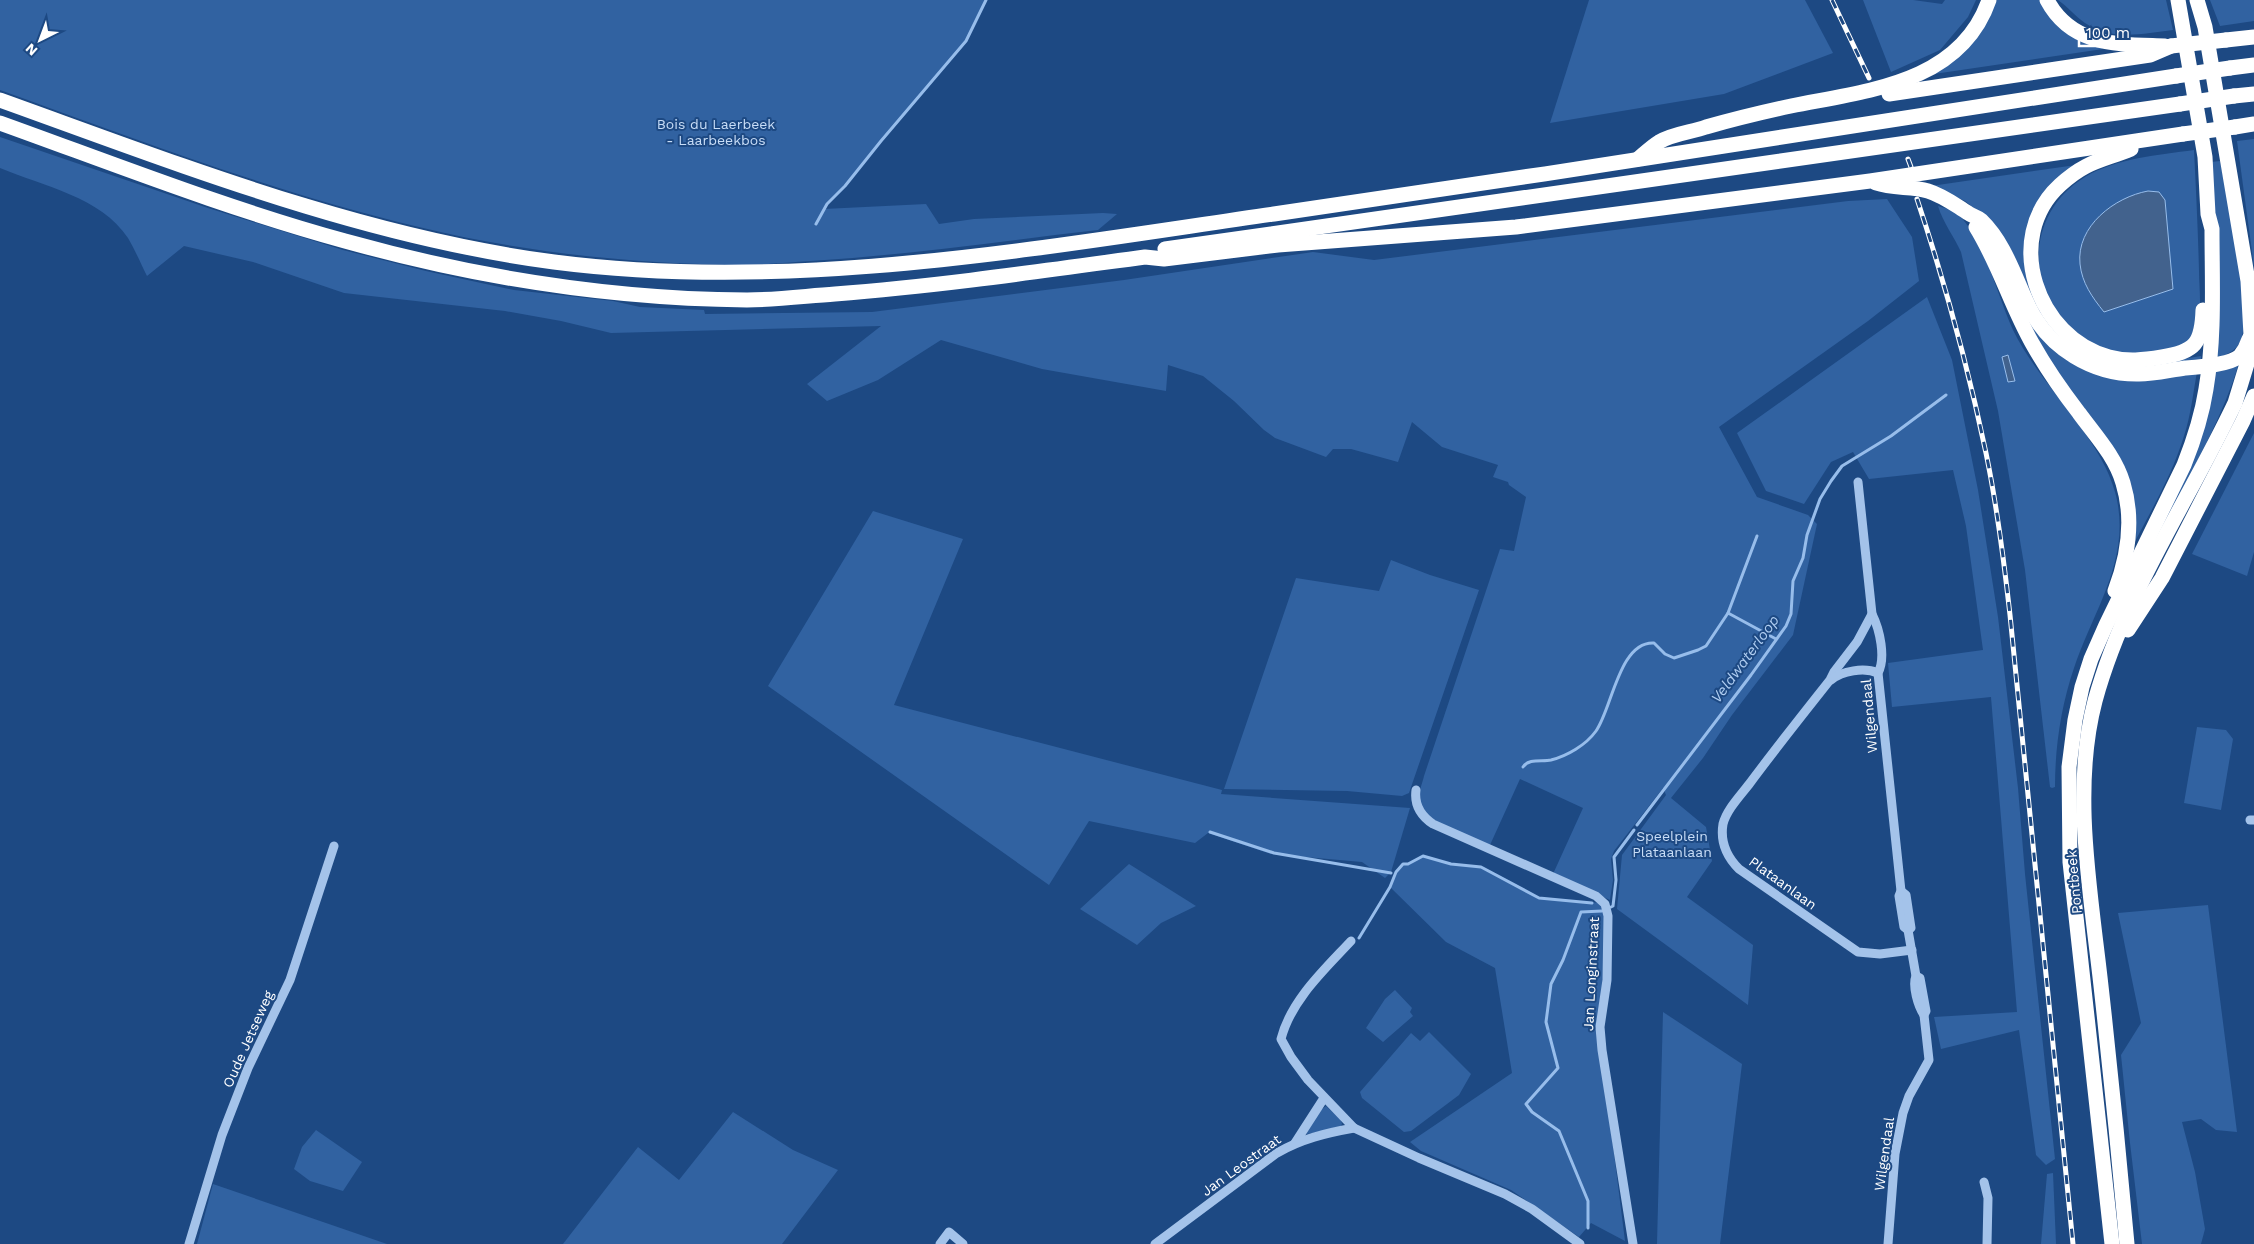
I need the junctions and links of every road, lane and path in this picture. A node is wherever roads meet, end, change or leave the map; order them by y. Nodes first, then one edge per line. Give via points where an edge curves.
1 (1989, 0) edge
2 (2047, 0) edge
3 (2178, 0) edge
4 (2197, 0) edge
5 (2254, 37) edge
6 (2171, 46) junction
7 (2254, 65) edge
8 (2254, 94) edge
9 (1853, 96) junction
10 (0, 100) edge
11 (0, 123) edge
12 (2254, 124) edge
13 (2162, 137) junction
14 (1637, 160) junction
15 (1870, 180) junction
16 (1968, 213) junction
17 (2208, 214) junction
18 (1145, 257) junction
19 (2251, 335) junction
20 (2209, 366) junction
21 (2254, 396) edge
22 (1858, 482) dead end
23 (1872, 614) junction
24 (2106, 625) junction
25 (2114, 642) junction
26 (1878, 673) junction
27 (1830, 680) junction
28 (1416, 790) dead end
29 (334, 846) dead end
30 (1351, 941) dead end
31 (1912, 950) junction
32 (1324, 1098) junction
33 (1354, 1128) junction
34 (1295, 1142) junction
35 (1984, 1182) dead end
36 (190, 1244) edge
37 (940, 1244) edge
38 (963, 1244) edge
39 (1155, 1244) edge
40 (1580, 1244) edge
41 (1634, 1244) edge
42 (1888, 1244) edge
43 (1987, 1244) edge
44 (2112, 1244) edge
45 (2127, 1244) edge

1 - 9 highway via 1969,36 1948,56 1905,81
2 - 6 highway via 2064,22 2092,38 2109,43
3 - 17 highway via 2205,157
4 - 19 highway, Pontbeek via 2205,27 2248,281
5 - 6 highway, bridge
6 - 9 highway via 2150,55 1867,97
7 - 14 highway, bridge
8 - 18 highway, bridge via 1162,249
9 - 14 highway via 1792,106 1660,141
10 - 14 highway via 267,194 418,237 554,262 745,274 874,267 1080,242
11 - 18 highway via 180,188 344,241 478,272 613,292 748,300 879,290
12 - 13 highway, bridge
13 - 15 highway
13 - 17 highway via 2080,168 2059,186 2045,204 2036,222 2030,254 2038,293 2050,315 2063,332 2087,348 2110,357 2136,361 2182,353 2192,348 2199,339 2202,323
15 - 16 highway via 1890,187 1928,191
15 - 18 highway via 1475,232 1278,244 1164,259
16 - 20 highway via 1980,219 2000,244 2043,330 2077,358 2120,373 2140,374
16 - 24 highway via 1987,245 2032,343 2111,456 2123,483 2128,509 2128,545
17 - 20 highway via 2212,229
19 - 20 highway via 2240,356
19 - 25 highway, Pontbeek via 2248,362 2235,403
20 - 24 highway via 2201,414 2184,465
21 - 25 highway via 2162,578 2129,629
22 - 23 street, Wilgendaal
23 - 26 street, Wilgendaal via 1883,664
23 - 27 street, Plataanlaan
24 - 44 highway via 2082,687 2075,720 2069,767 2069,817 2070,862
25 - 45 highway, Pontbeek via 2088,734 2084,807 2092,915
26 - 27 street via 1872,670 1849,672
26 - 31 street, Wilgendaal via 1901,891 1906,895
27 - 31 street, Plataanlaan via 1730,810 1723,827 1724,847 1727,856 1739,869 1858,952 1880,954
28 - 41 street, Jan Longinstraat via 1418,808 1433,824 1596,896 1605,904 1608,916 1607,980 1600,1027
29 - 36 street, Oude Jetseweg via 290,980 248,1068 222,1136
30 - 32 street via 1309,986 1281,1039 1291,1057
31 - 42 street, Wilgendaal via 1914,981 1924,1015 1930,1060 1903,1113 1895,1154
32 - 33 street
32 - 34 street, Jan Leostraat
33 - 34 street, Jan Leostraat
33 - 40 street via 1505,1194
34 - 39 street, Jan Leostraat
35 - 43 street via 1988,1198
37 - 38 street via 948,1232

